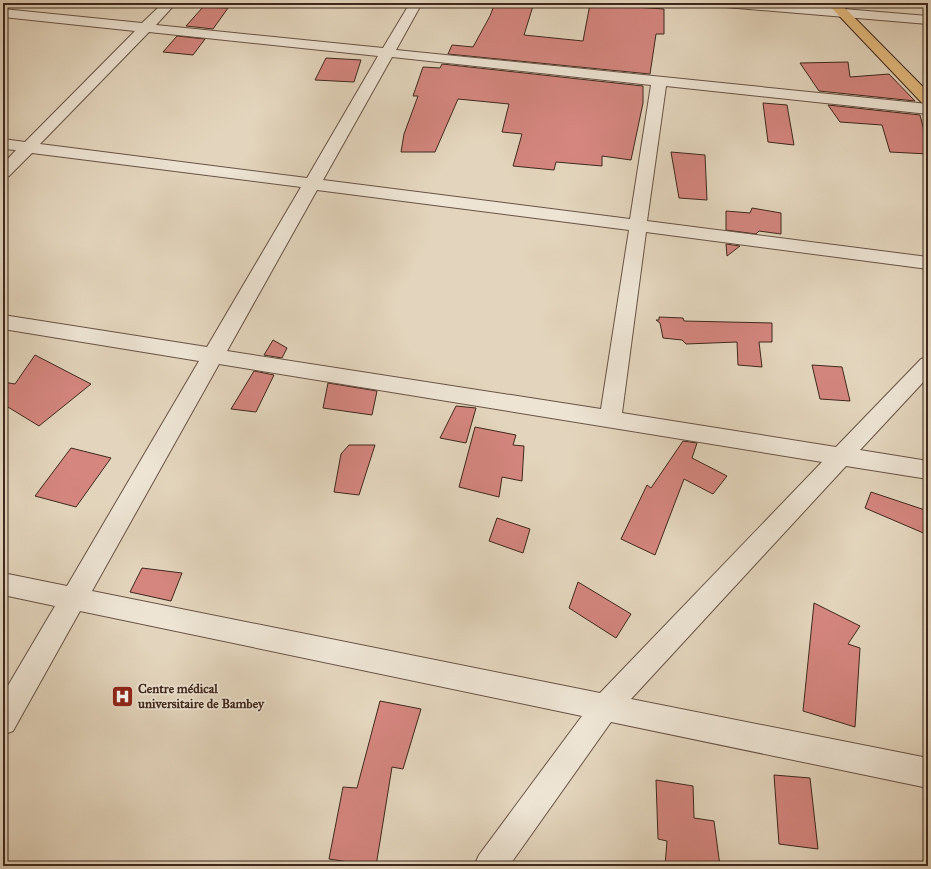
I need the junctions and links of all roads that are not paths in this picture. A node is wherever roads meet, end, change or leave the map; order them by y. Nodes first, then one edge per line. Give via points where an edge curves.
1 (170, 3) edge
2 (416, 3) edge
3 (725, 3) edge
4 (833, 3) edge
5 (3, 13) edge
6 (844, 14) junction
7 (928, 20) edge
8 (146, 28) junction
9 (387, 53) junction
10 (659, 81) junction
11 (928, 101) edge
12 (928, 109) edge
13 (3, 144) edge
14 (28, 148) junction
15 (3, 173) edge
16 (312, 184) junction
17 (638, 226) junction
18 (928, 263) edge
19 (3, 322) edge
20 (213, 356) junction
21 (928, 364) edge
22 (610, 419) junction
23 (842, 456) junction
24 (928, 470) edge
25 (3, 584) edge
26 (74, 598) junction
27 (605, 707) junction
28 (3, 721) edge
29 (928, 773) edge
30 (490, 866) edge

1 - 8 street
2 - 9 street
3 - 6 street
4 - 6 main road
5 - 8 street
6 - 7 street
6 - 11 main road
8 - 9 street
8 - 14 street
9 - 10 street
9 - 16 street
10 - 12 street
10 - 17 street
13 - 14 street
14 - 15 street
14 - 16 street
16 - 17 street
16 - 20 street
17 - 18 street
17 - 22 street
19 - 20 street
20 - 22 street
20 - 26 street
21 - 23 street
22 - 23 street
23 - 24 street
23 - 27 street
25 - 26 street
26 - 27 street
26 - 28 street
27 - 29 street
27 - 30 street

